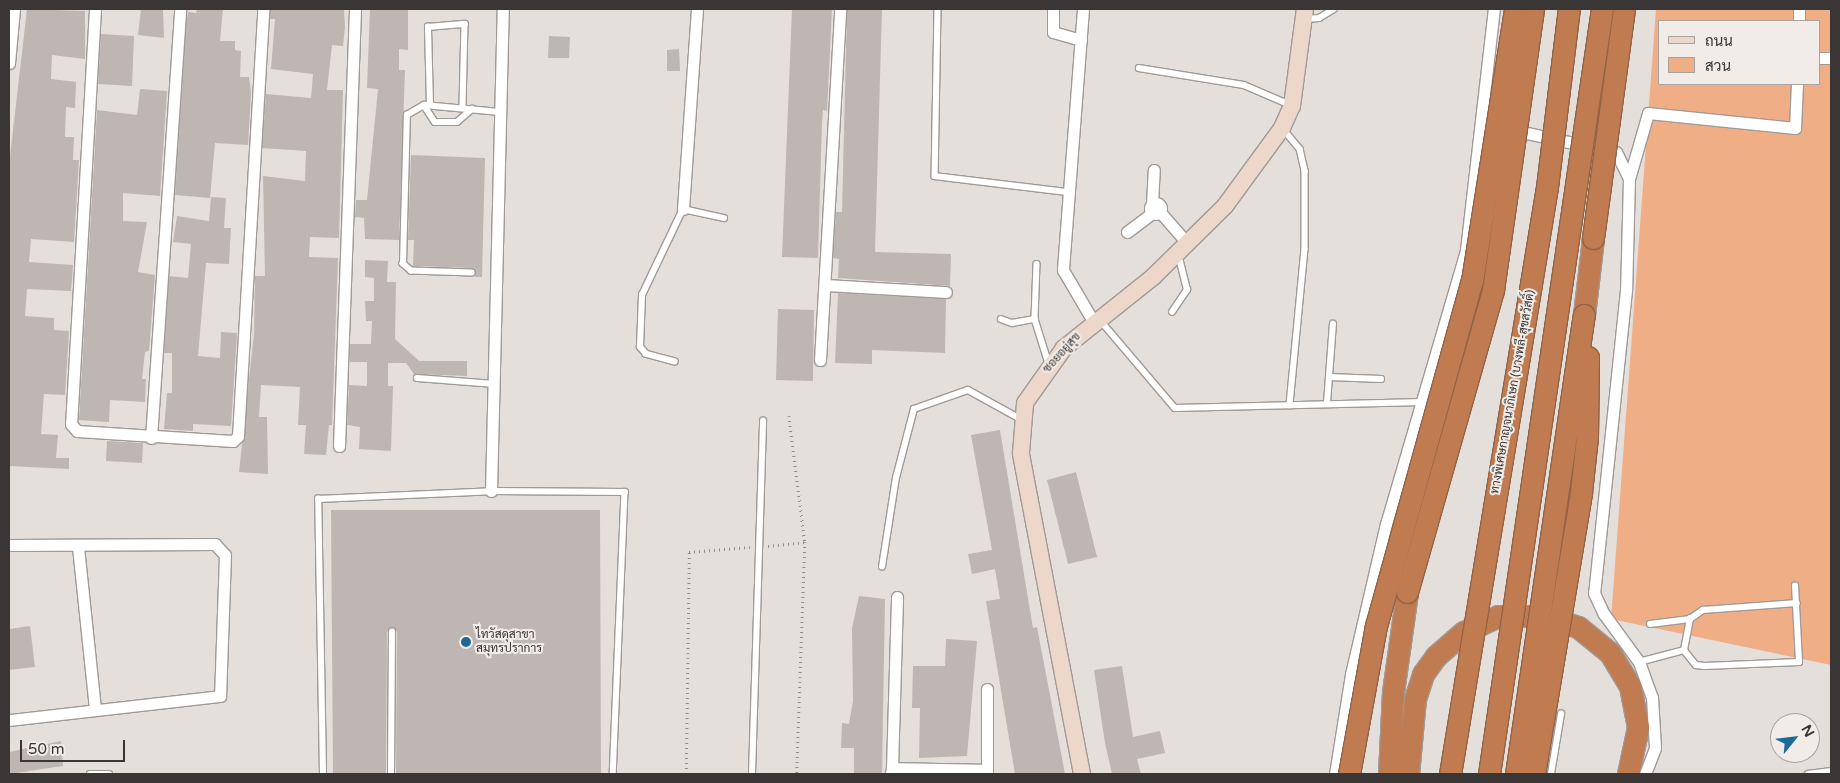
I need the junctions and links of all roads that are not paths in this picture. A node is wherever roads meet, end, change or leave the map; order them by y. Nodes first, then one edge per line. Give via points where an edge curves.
1 (14, 9) edge
2 (95, 9) edge
3 (180, 9) edge
4 (263, 9) edge
5 (355, 9) edge
6 (503, 9) edge
7 (696, 9) edge
8 (840, 9) edge
9 (938, 9) edge
10 (1053, 9) edge
11 (1083, 9) edge
12 (1334, 9) edge
13 (1494, 9) edge
14 (1515, 9) edge
15 (1533, 9) edge
16 (1569, 9) edge
17 (1602, 9) edge
18 (1624, 9) edge
19 (1304, 14) edge
20 (1081, 40) junction
21 (9, 63) edge
22 (1139, 68) dead end
23 (1797, 85) edge
24 (427, 105) junction
25 (1292, 106) junction
26 (464, 108) junction
27 (472, 109) junction
28 (500, 112) junction
29 (1484, 123) junction
30 (1282, 128) junction
31 (1154, 170) dead end
32 (1629, 179) junction
33 (1068, 192) junction
34 (683, 209) junction
35 (1155, 210) junction
36 (724, 218) dead end
37 (1127, 232) dead end
38 (1183, 249) junction
39 (1037, 264) dead end
40 (472, 273) dead end
41 (827, 285) junction
42 (946, 292) dead end
43 (1172, 312) dead end
44 (1584, 315) junction
45 (1001, 319) dead end
46 (1035, 319) junction
47 (1096, 319) junction
48 (1333, 324) dead end
49 (820, 360) dead end
50 (675, 362) dead end
51 (1049, 365) junction
52 (1329, 377) junction
53 (417, 378) dead end
54 (1381, 379) dead end
55 (496, 384) junction
56 (1423, 402) junction
57 (1327, 403) junction
58 (1290, 405) junction
59 (1021, 419) junction
60 (763, 421) dead end
61 (151, 438) junction
62 (339, 446) dead end
63 (491, 491) junction
64 (9, 545) edge
65 (78, 547) junction
66 (882, 567) dead end
67 (1795, 586) dead end
68 (897, 597) dead end
69 (1797, 602) junction
70 (1690, 619) junction
71 (1650, 624) dead end
72 (392, 632) dead end
73 (1684, 650) junction
74 (1639, 662) junction
75 (987, 689) dead end
76 (95, 709) junction
77 (1561, 714) dead end
78 (9, 720) edge
79 (891, 771) edge
80 (1831, 771) edge
81 (987, 772) edge
82 (90, 774) edge
83 (109, 774) edge
84 (323, 774) edge
85 (391, 774) edge
86 (613, 774) edge
87 (752, 774) edge
88 (1082, 774) edge
89 (1335, 774) edge
90 (1349, 774) edge
91 (1389, 774) edge
92 (1408, 774) edge
93 (1450, 774) edge
94 (1489, 774) edge
95 (1516, 774) edge
96 (1534, 774) edge
97 (1551, 774) edge
98 (1628, 774) edge
99 (1645, 774) edge
100 (1808, 774) edge

1 - 21 street
2 - 61 street via 72,424 78,431
3 - 61 street
4 - 61 street via 238,436 234,441
5 - 62 street
6 - 28 street
7 - 34 street
8 - 41 street
9 - 33 lane via 935,176
10 - 20 street via 1053,32
11 - 20 street
12 - 19 lane via 1319,18
13 - 29 street
14 - 90 highway, bridge via 1472,281 1376,626
15 - 91 highway, bridge via 1493,290 1407,592 1396,665
16 - 93 highway, ทางพิเศษกาญจนาภิเษก (บางพลี-สุขสวัสดิ์), bridge via 1546,187
17 - 94 highway, bridge
18 - 44 highway, bridge
19 - 25 street, ซอยอยู่สุข
20 - 33 street
22 - 25 lane via 1244,86
23 - 32 street via 1795,128 1648,113
24 - 26 lane
24 - 26 lane via 428,27 465,24
24 - 27 lane via 435,122 457,122
24 - 40 lane via 407,114 403,264 411,271
25 - 30 street, ซอยอยู่สุข
26 - 27 lane
27 - 28 lane
28 - 55 street
29 - 32 street via 1616,152
29 - 56 street via 1466,250
30 - 38 street, ซอยอยู่สุข via 1225,206
30 - 58 lane via 1300,149 1305,170 1304,249
31 - 35 street
32 - 74 street via 1626,290 1594,593
33 - 47 street via 1063,270
34 - 36 lane
34 - 50 lane via 642,295 640,347 646,354
35 - 37 street
35 - 38 street
38 - 43 lane via 1187,290
38 - 47 street, ซอยอยู่สุข
39 - 46 lane
41 - 42 street
41 - 49 street
44 - 95 highway, bridge
44 - 96 highway, bridge via 1587,437
45 - 46 lane via 1012,323
46 - 51 lane
47 - 51 street, ซอยอยู่สุข
47 - 58 lane via 1153,387 1175,408
48 - 52 lane
51 - 59 street, ซอยอยู่สุข via 1025,404
52 - 54 lane
52 - 57 lane
53 - 55 lane
55 - 63 street
56 - 57 lane
56 - 89 street via 1386,524 1350,674
57 - 58 lane
59 - 66 lane via 968,390 914,409 896,478
59 - 88 street, ซอยอยู่สุข via 1021,453
60 - 87 lane
63 - 84 lane via 318,499
63 - 86 lane via 625,492
64 - 65 street
65 - 76 street
65 - 76 street via 215,544 225,555 220,696
67 - 69 lane
68 - 79 street
69 - 70 lane via 1713,607
69 - 73 lane via 1801,658 1794,664 1696,665
70 - 71 lane
70 - 73 lane
72 - 85 lane
73 - 74 lane
74 - 99 street via 1655,716 1655,748
75 - 81 street
76 - 78 street
77 - 97 lane
79 - 81 street
80 - 100 lane
82 - 83 lane
92 - 98 highway via 1415,699 1423,674 1448,643 1498,616 1554,618 1578,627 1610,653 1630,686 1638,727

